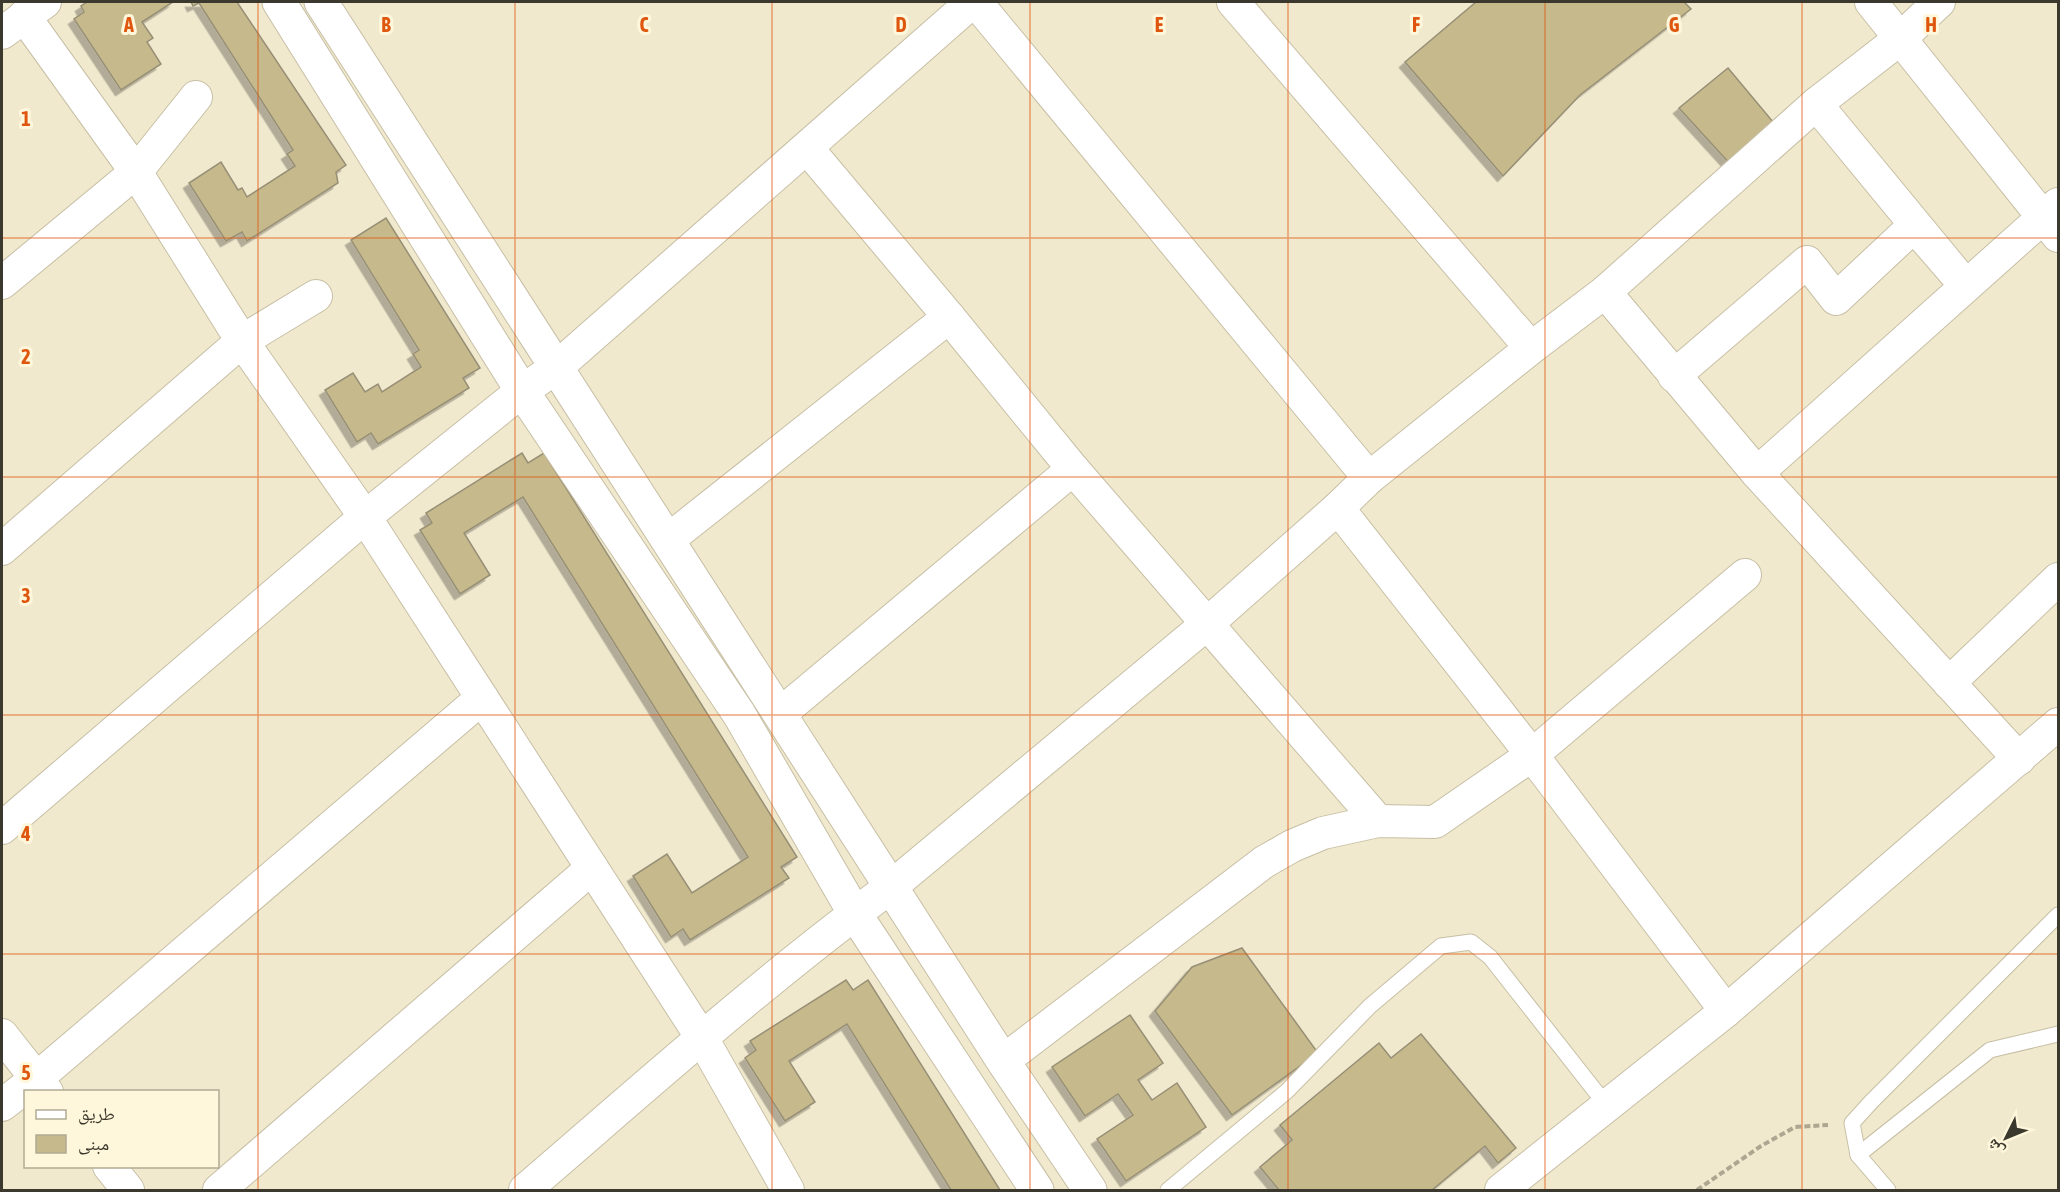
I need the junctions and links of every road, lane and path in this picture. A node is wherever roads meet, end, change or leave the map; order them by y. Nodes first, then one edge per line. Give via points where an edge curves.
1 (279, 2) edge
2 (321, 2) edge
3 (974, 2) edge
4 (1233, 2) edge
5 (1871, 2) edge
6 (1939, 2) edge
7 (23, 17) edge
8 (1900, 38) junction
9 (196, 97) dead end
10 (1816, 104) junction
11 (807, 148) junction
12 (136, 172) junction
13 (2053, 219) edge
14 (2, 283) edge
15 (1966, 286) junction
16 (1605, 292) junction
17 (316, 296) dead end
18 (950, 317) junction
19 (242, 341) junction
20 (1531, 348) junction
21 (556, 367) junction
22 (1674, 376) junction
23 (522, 391) junction
24 (1073, 469) junction
25 (1757, 473) junction
26 (1369, 478) junction
27 (1338, 508) junction
28 (365, 518) junction
29 (668, 540) junction
30 (2, 549) edge
31 (1745, 575) dead end
32 (2058, 579) edge
33 (1208, 623) junction
34 (1949, 683) junction
35 (482, 698) junction
36 (780, 714) junction
37 (2058, 724) edge
38 (1532, 755) junction
39 (2019, 759) junction
40 (1378, 821) junction
41 (2, 828) edge
42 (592, 868) junction
43 (892, 886) junction
44 (855, 914) junction
45 (2058, 915) edge
46 (1726, 1011) junction
47 (2058, 1034) edge
48 (2, 1035) edge
49 (702, 1038) junction
50 (1003, 1061) junction
51 (41, 1085) edge
52 (24, 1094) edge
53 (2, 1105) edge
54 (1607, 1106) junction
55 (1852, 1123) junction
56 (1858, 1155) junction
57 (110, 1168) edge
58 (128, 1191) edge
59 (219, 1191) edge
60 (525, 1191) edge
61 (788, 1191) edge
62 (1037, 1191) edge
63 (1090, 1191) edge
64 (1168, 1191) edge
65 (1501, 1191) edge
66 (1697, 1191) edge
67 (1888, 1191) edge

1 - 23 street
2 - 21 street
3 - 11 street
3 - 26 street
4 - 20 street
5 - 8 street
6 - 8 street
7 - 12 street
8 - 10 street
8 - 13 street
9 - 12 street
10 - 15 street
10 - 16 street
11 - 18 street
11 - 21 street
12 - 14 street
12 - 19 street
13 - 15 street
15 - 22 street via 1914,226 1836,298 1807,262
15 - 25 street
16 - 20 street
16 - 22 street
17 - 19 street
18 - 24 street
18 - 29 street
19 - 28 street
19 - 30 street
20 - 26 street
21 - 23 street
21 - 29 street
22 - 25 street
23 - 28 street
23 - 44 street via 739,714
24 - 33 street
24 - 36 street
25 - 34 street
26 - 27 street
27 - 33 street
27 - 38 street
28 - 35 street
28 - 41 street
29 - 36 street
31 - 38 street
32 - 34 street
33 - 40 street
33 - 43 street
34 - 39 street
35 - 42 street
35 - 51 street
36 - 43 street
37 - 39 street
38 - 40 street via 1435,822
38 - 46 street
39 - 46 street
40 - 50 street via 1323,833 1264,862
42 - 49 street
42 - 59 street
43 - 44 street
43 - 50 street
44 - 49 street
44 - 62 street
45 - 55 lane
46 - 54 street
47 - 56 lane via 1990,1050
48 - 51 street
49 - 60 street
49 - 61 street
50 - 63 street
52 - 53 street
54 - 64 lane via 1490,957 1471,942 1441,946 1370,1006 1287,1091
54 - 65 street
55 - 56 lane
55 - 66 path via 1795,1127
56 - 67 lane
57 - 58 street

